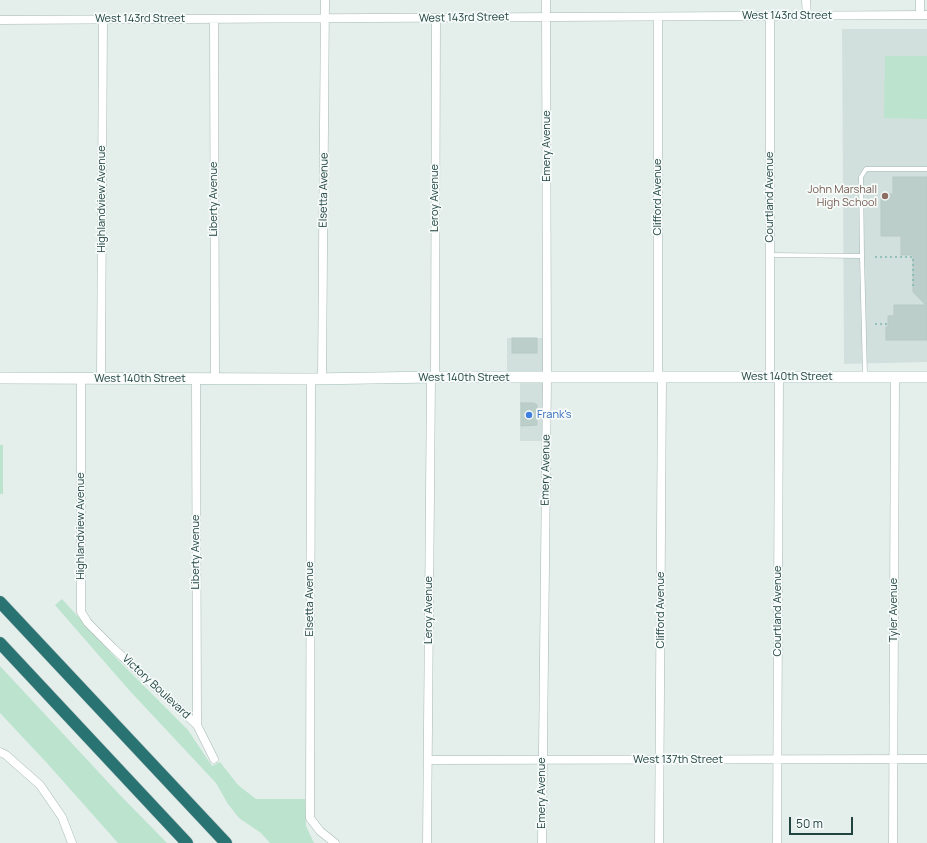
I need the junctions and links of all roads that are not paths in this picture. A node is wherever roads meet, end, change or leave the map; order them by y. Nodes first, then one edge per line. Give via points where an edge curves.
1 (325, 0) edge
2 (546, 0) edge
3 (806, 0) edge
4 (920, 0) edge
5 (924, 15) edge
6 (770, 16) junction
7 (807, 16) junction
8 (546, 17) junction
9 (658, 17) junction
10 (436, 18) junction
11 (214, 19) junction
12 (325, 19) junction
13 (0, 20) edge
14 (103, 20) junction
15 (927, 169) edge
16 (770, 255) junction
17 (862, 256) junction
18 (433, 377) junction
19 (660, 377) junction
20 (774, 377) junction
21 (927, 377) edge
22 (0, 378) edge
23 (196, 378) junction
24 (215, 378) junction
25 (547, 378) junction
26 (866, 378) junction
27 (895, 378) junction
28 (81, 379) junction
29 (101, 379) junction
30 (316, 379) junction
31 (0, 602) edge
32 (88, 623) joint
33 (0, 643) edge
34 (196, 725) junction
35 (0, 752) edge
36 (214, 759) dead end
37 (542, 759) junction
38 (894, 759) junction
39 (927, 759) edge
40 (428, 760) junction
41 (660, 760) junction
42 (777, 760) junction
43 (72, 843) edge
44 (187, 843) edge
45 (226, 843) edge
46 (335, 843) edge
47 (426, 843) edge
48 (542, 843) edge
49 (659, 843) edge
50 (777, 843) edge
51 (893, 843) edge

1 - 12 street, Elsetta Avenue
2 - 8 street, Emery Avenue
3 - 7 street
4 - 5 street
5 - 7 street, West 143rd Street
6 - 7 street, West 143rd Street
6 - 9 street, West 143rd Street
6 - 16 street, Courtland Avenue
8 - 9 street, West 143rd Street
8 - 10 street, West 143rd Street
8 - 25 street, Emery Avenue
9 - 19 street, Clifford Avenue
10 - 12 street, West 143rd Street
10 - 18 street, Leroy Avenue
11 - 12 street, West 143rd Street
11 - 14 street, West 143rd Street
11 - 24 street, Liberty Avenue
12 - 30 street, Elsetta Avenue
13 - 14 street, West 143rd Street
14 - 29 street, Highlandview Avenue
15 - 17 lane via 866,169 861,177
16 - 17 lane
16 - 20 street, Courtland Avenue
17 - 26 lane
18 - 25 street, West 140th Street
18 - 30 street, West 140th Street
18 - 40 street, Leroy Avenue
19 - 20 street, West 140th Street
19 - 25 street, West 140th Street
19 - 41 street, Clifford Avenue
20 - 26 street, West 140th Street
20 - 42 street, Courtland Avenue
21 - 27 street, West 140th Street
22 - 28 street, West 140th Street
23 - 24 street, West 140th Street
23 - 29 street, West 140th Street
23 - 34 street, Liberty Avenue
24 - 30 street, West 140th Street
25 - 37 street, Emery Avenue
26 - 27 street, West 140th Street
27 - 38 street, Tyler Avenue
28 - 29 street, West 140th Street
28 - 32 street, Highlandview Avenue via 81,612
30 - 46 street, Elsetta Avenue via 310,818 320,831
31 - 45 highway
32 - 34 street, Victory Boulevard
33 - 44 highway
34 - 36 street, Victory Boulevard
35 - 43 street via 40,785 62,817
37 - 40 street, West 137th Street
37 - 41 street, West 137th Street
37 - 48 street, Emery Avenue
38 - 39 street, West 137th Street
38 - 42 street, West 137th Street
38 - 51 street, Tyler Avenue
40 - 47 street, Leroy Avenue
41 - 42 street, West 137th Street
41 - 49 street, Clifford Avenue
42 - 50 street, Courtland Avenue

